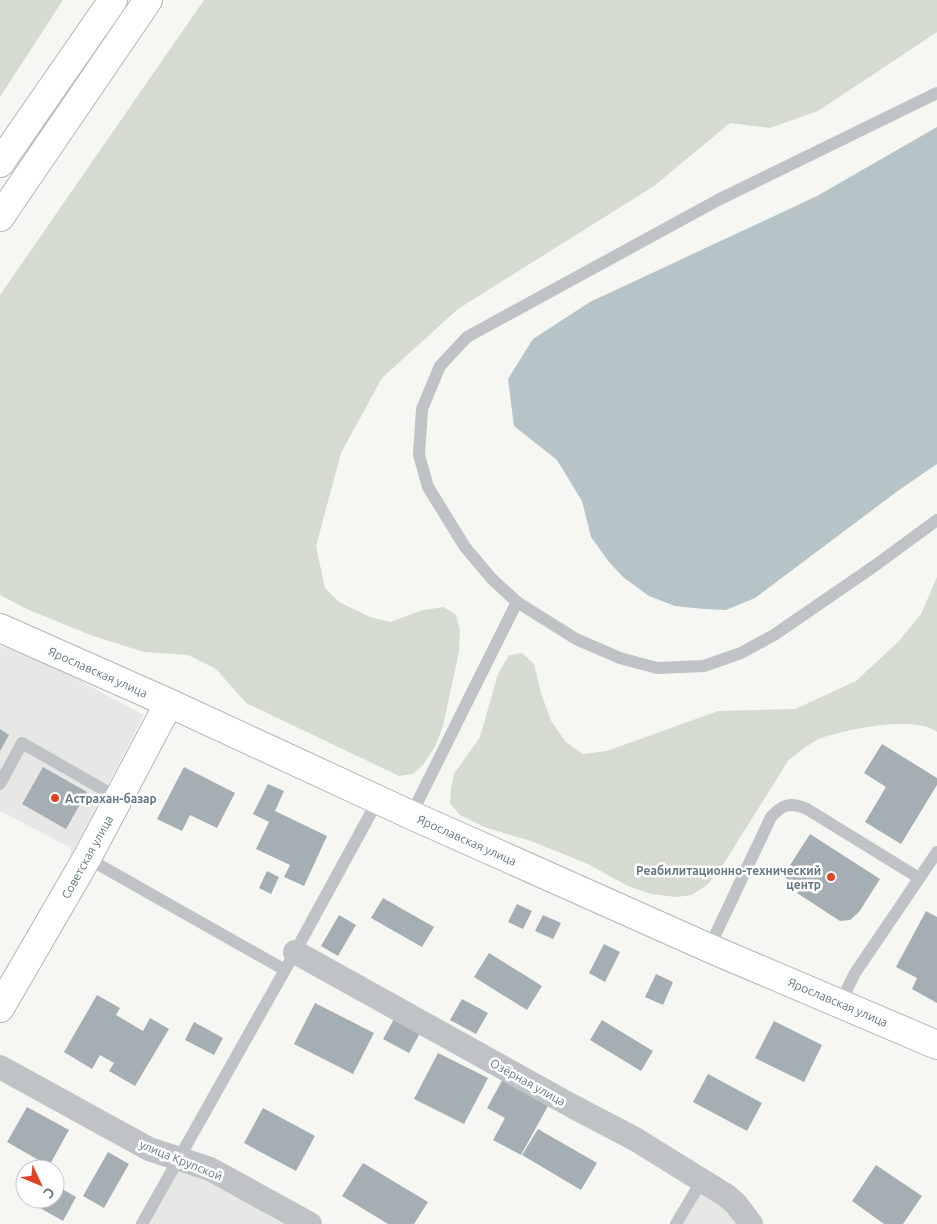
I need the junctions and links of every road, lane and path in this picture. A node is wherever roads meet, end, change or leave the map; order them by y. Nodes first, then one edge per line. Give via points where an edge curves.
1 (113, 0) edge
2 (148, 0) edge
3 (937, 93) edge
4 (0, 163) edge
5 (0, 217) edge
6 (937, 520) edge
7 (518, 602) junction
8 (0, 628) edge
9 (170, 703) junction
10 (0, 784) edge
11 (120, 798) junction
12 (378, 800) junction
13 (411, 815) junction
14 (937, 852) edge
15 (87, 858) junction
16 (919, 878) junction
17 (709, 948) junction
18 (290, 961) junction
19 (840, 1003) junction
20 (0, 1008) edge
21 (937, 1044) edge
22 (0, 1067) edge
23 (180, 1159) junction
24 (702, 1180) junction
25 (142, 1224) edge
26 (310, 1224) edge
27 (676, 1224) edge
28 (751, 1224) edge

1 - 4 main road
2 - 5 main road
3 - 7 lane via 718,200 476,332 467,337 440,366 422,409 420,455 428,487 465,547 492,579
6 - 7 lane via 774,634 741,653 704,666 657,668 620,658 576,640
7 - 13 lane
8 - 9 main road, Ярославская улица
9 - 11 main road, Советская улица
9 - 12 main road, Ярославская улица
10 - 11 lane via 22,743
11 - 15 main road, Советская улица
12 - 13 main road, Ярославская улица
12 - 18 lane
13 - 17 main road, Ярославская улица
14 - 16 lane
15 - 18 lane
15 - 20 main road, Советская улица
16 - 17 lane via 807,809 786,805 771,817
16 - 19 lane via 855,973
17 - 19 main road, Ярославская улица
18 - 23 lane
18 - 24 street, Озёрная улица via 635,1139
19 - 21 main road, Ярославская улица
22 - 23 street, улица Крупской via 149,1149
23 - 25 lane
23 - 26 street, улица Крупской via 210,1169
24 - 27 lane
24 - 28 street, Озёрная улица via 736,1204

